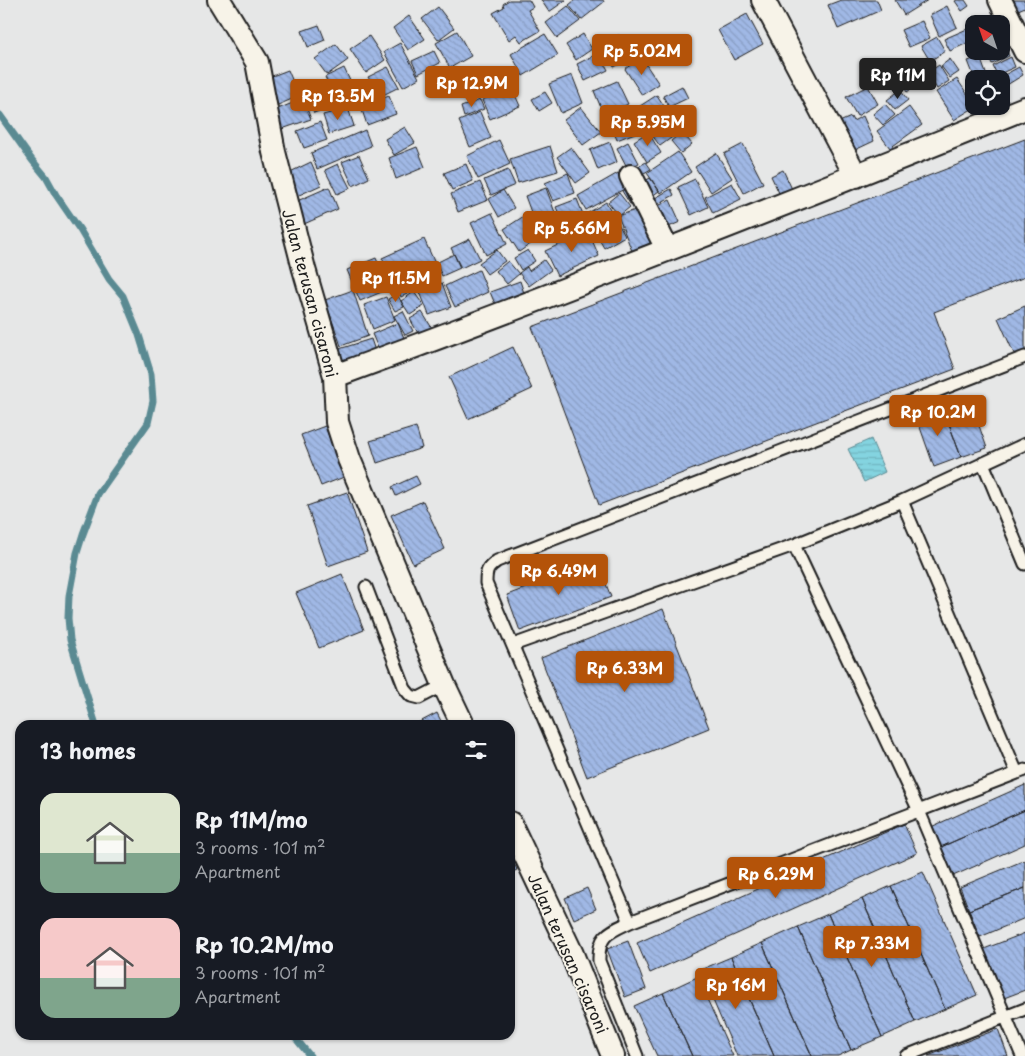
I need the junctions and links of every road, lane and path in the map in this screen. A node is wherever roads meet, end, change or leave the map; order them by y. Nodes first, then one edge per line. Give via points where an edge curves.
1 (219, 0) edge
2 (763, 0) edge
3 (1000, 0) edge
4 (1025, 51) edge
5 (1025, 108) edge
6 (631, 176) dead end
7 (856, 176) junction
8 (667, 249) junction
9 (1025, 357) edge
10 (335, 376) junction
11 (1025, 444) edge
12 (983, 463) junction
13 (902, 501) junction
14 (794, 545) junction
15 (1025, 564) edge
16 (366, 587) dead end
17 (513, 645) junction
18 (444, 685) junction
19 (461, 720) edge
20 (1021, 772) edge
21 (918, 811) junction
22 (515, 834) edge
23 (630, 922) junction
24 (1025, 1009) edge
25 (1006, 1016) junction
26 (613, 1056) edge
27 (637, 1056) edge
28 (906, 1056) edge
29 (1022, 1056) edge

1 - 10 street, Jalan terusan cisaroni via 257,62 274,152
2 - 7 street
3 - 4 street
5 - 7 street
6 - 8 street
7 - 8 street
8 - 10 street
9 - 17 lane via 497,561 486,573 486,583
10 - 18 street, Jalan terusan cisaroni via 337,422 349,459
11 - 12 lane
12 - 13 lane
12 - 15 lane
13 - 14 lane
13 - 20 lane
14 - 17 lane
14 - 21 lane
16 - 18 lane via 405,689 411,696 419,698
17 - 23 lane
18 - 19 street, Jalan terusan cisaroni
20 - 21 lane
21 - 23 lane
21 - 25 lane
22 - 26 street, Jalan terusan cisaroni via 572,954
23 - 27 lane via 612,930 602,939 599,961
24 - 25 lane
25 - 28 lane
25 - 29 lane

